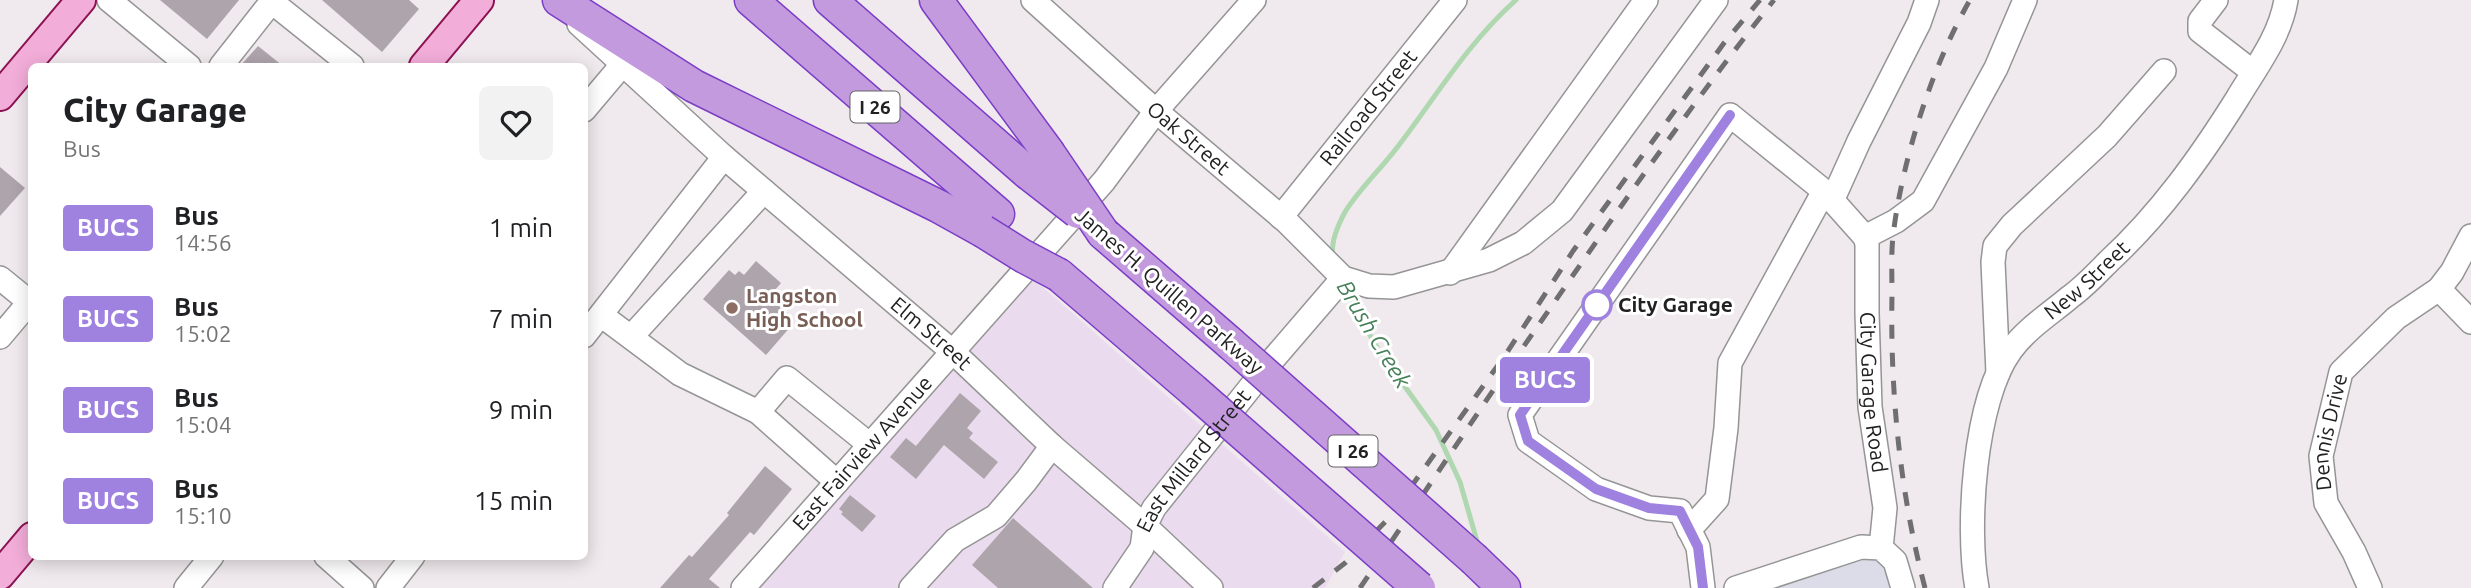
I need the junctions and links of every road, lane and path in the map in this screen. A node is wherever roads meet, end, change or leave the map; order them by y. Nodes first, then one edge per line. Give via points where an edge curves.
1 (81, 0) edge
2 (109, 0) edge
3 (479, 0) edge
4 (556, 0) edge
5 (751, 0) edge
6 (830, 0) edge
7 (936, 0) edge
8 (1033, 0) edge
9 (1254, 0) edge
10 (1455, 0) edge
11 (1646, 0) edge
12 (1716, 0) edge
13 (1927, 0) edge
14 (2025, 0) edge
15 (2216, 0) edge
16 (2286, 0) edge
17 (272, 1) edge
18 (185, 63) edge
19 (222, 63) edge
20 (348, 63) edge
21 (426, 63) edge
22 (622, 65) junction
23 (2164, 71) dead end
24 (2253, 72) junction
25 (0, 96) edge
26 (588, 105) edge
27 (1156, 111) junction
28 (724, 157) junction
29 (1038, 162) junction
30 (764, 191) junction
31 (1828, 196) junction
32 (1281, 217) junction
33 (990, 223) junction
34 (2471, 236) edge
35 (1865, 237) junction
36 (1450, 273) junction
37 (0, 278) edge
38 (1343, 278) junction
39 (2439, 289) junction
40 (28, 300) edge
41 (28, 305) edge
42 (601, 315) junction
43 (2471, 322) edge
44 (588, 331) edge
45 (0, 337) edge
46 (631, 337) junction
47 (953, 352) junction
48 (1998, 373) junction
49 (758, 412) junction
50 (870, 445) junction
51 (1052, 446) junction
52 (837, 482) junction
53 (1145, 526) junction
54 (1689, 530) junction
55 (28, 542) edge
56 (1888, 555) junction
57 (209, 560) edge
58 (330, 560) edge
59 (410, 560) edge
60 (0, 575) edge
61 (186, 588) edge
62 (362, 588) edge
63 (388, 588) edge
64 (743, 588) edge
65 (911, 588) edge
66 (1115, 588) edge
67 (1211, 588) edge
68 (1419, 588) edge
69 (1504, 588) edge
70 (1703, 588) edge
71 (1736, 588) edge
72 (1903, 588) edge
73 (1978, 588) edge
74 (2370, 588) edge

1 - 25 main road
2 - 18 street
3 - 21 main road
4 - 22 street, Elm Street
4 - 33 highway via 694,86 937,206
5 - 33 highway, I 26
6 - 29 highway, I 26
7 - 29 highway
8 - 27 street, Oak Street
9 - 27 street, East Fairview Avenue
10 - 32 street, Railroad Street
11 - 36 street
12 - 36 street via 1562,211 1523,243
13 - 31 street
14 - 35 street via 1996,68 1923,201
15 - 24 street via 2200,22 2202,36
16 - 24 street, New Street via 2276,34
17 - 19 street
17 - 20 street
22 - 26 street
22 - 28 street, Elm Street
23 - 48 street via 2107,136 1995,246
24 - 48 street, New Street via 2211,140 2146,226 2024,334
27 - 32 street, Oak Street
27 - 47 street, East Fairview Avenue via 1104,181
28 - 30 street, Elm Street
28 - 42 street
29 - 69 highway, James H. Quillen Parkway / I 26, bridge via 1112,240
30 - 46 street
30 - 47 street, Elm Street
31 - 35 street
31 - 54 street via 1730,363 1717,499
31 - 54 street via 1730,115 1520,415 1528,441 1596,489 1649,508 1680,511
32 - 38 street, Oak Street
33 - 68 highway, I 26, bridge via 1032,243 1069,283
34 - 39 street, Dennis Drive
35 - 56 street, City Garage Road via 1870,407
36 - 38 street via 1394,287
37 - 40 street
38 - 53 street, East Millard Street via 1216,428 1153,508
39 - 43 street
39 - 74 street, Dennis Drive via 2396,318 2341,372 2321,456 2326,503
41 - 45 street
42 - 44 street
42 - 46 street
46 - 49 street via 680,374
47 - 50 street, East Fairview Avenue
47 - 51 street, Elm Street
48 - 73 street, New Street via 1979,442 1973,568
49 - 50 street via 787,377
49 - 52 street
50 - 52 street, East Fairview Avenue
51 - 53 street, Elm Street
51 - 65 street via 996,516 955,540
52 - 64 street, East Fairview Avenue
53 - 66 street, East Millard Street via 1142,548
53 - 67 street, Elm Street
54 - 70 street via 1698,547
55 - 60 main road
56 - 71 street via 1861,547
56 - 72 street, City Garage Road
57 - 61 street
58 - 62 street
59 - 63 street

